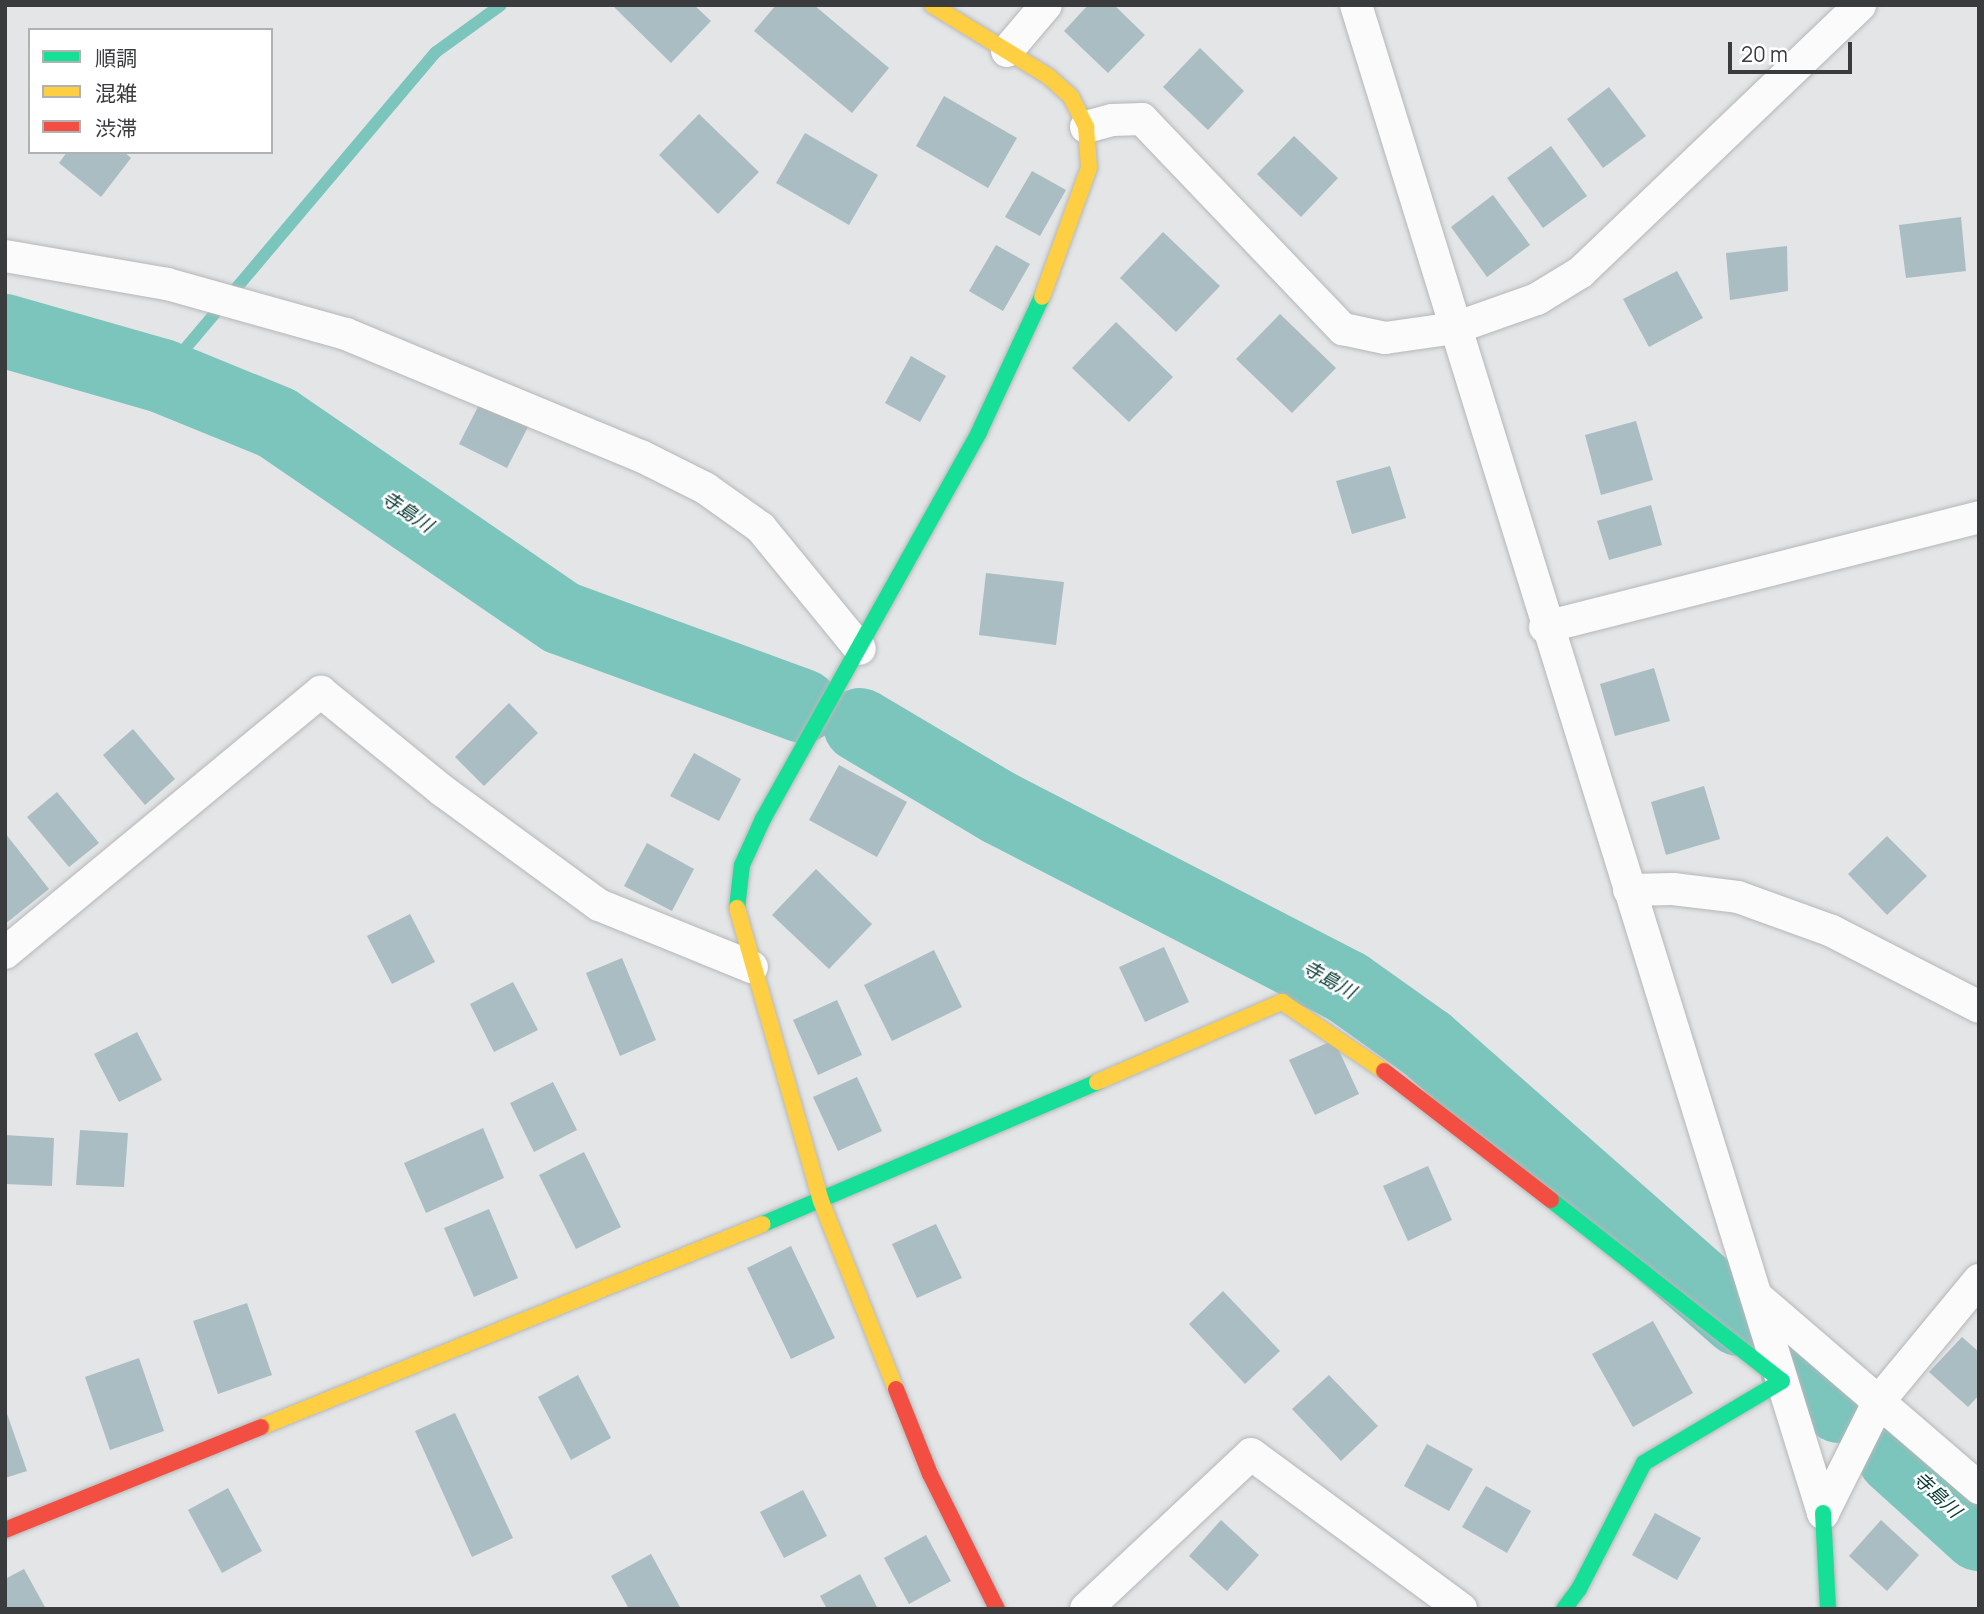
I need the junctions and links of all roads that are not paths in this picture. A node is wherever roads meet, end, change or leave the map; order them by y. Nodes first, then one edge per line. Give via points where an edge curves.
1 (932, 5) edge
2 (1046, 5) edge
3 (1356, 5) edge
4 (1860, 5) edge
5 (1007, 51) junction
6 (1086, 127) junction
7 (5, 256) edge
8 (1455, 328) junction
9 (1979, 517) edge
10 (1545, 627) junction
11 (860, 649) junction
12 (1629, 890) junction
13 (5, 953) edge
14 (752, 967) junction
15 (1979, 1007) edge
16 (821, 1201) junction
17 (1979, 1280) edge
18 (1757, 1297) junction
19 (1782, 1381) junction
20 (1879, 1401) junction
21 (1979, 1488) edge
22 (1823, 1513) junction
23 (5, 1530) edge
24 (997, 1609) edge
25 (1086, 1609) edge
26 (1461, 1609) edge
27 (1564, 1609) edge
28 (1828, 1609) edge

1 - 5 street
2 - 5 street
3 - 8 street
4 - 8 street via 1581,272 1537,299
5 - 6 street via 1048,76 1071,97
6 - 8 street via 1142,119 1343,329 1385,338
6 - 11 street via 1089,168 1059,260 979,432
7 - 11 street via 167,284 346,334 641,456 705,488 761,528
8 - 10 street
9 - 10 street
10 - 12 street
11 - 14 street via 763,819 742,865 737,910
12 - 15 street via 1673,889 1738,897 1832,931
12 - 18 street
13 - 14 street via 321,692 443,791 599,905
14 - 16 street
16 - 19 street via 1282,1002 1424,1099
16 - 23 street
16 - 24 street via 930,1474
17 - 20 street
18 - 19 street
18 - 20 street
19 - 22 street
19 - 27 street via 1644,1463 1579,1589
20 - 21 street
20 - 22 street
22 - 28 street
25 - 26 street via 1251,1454

